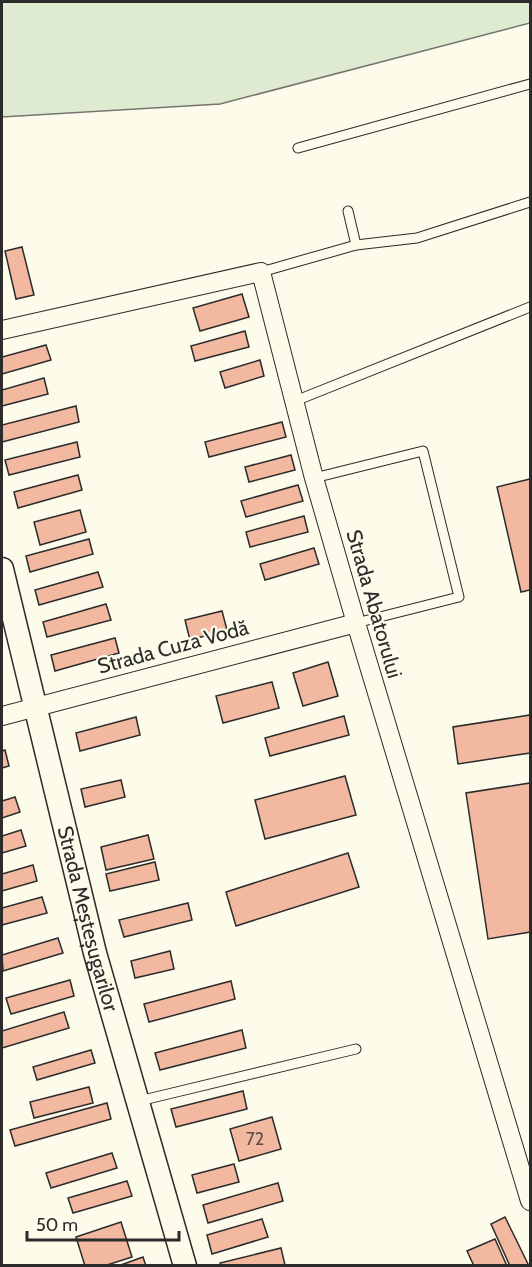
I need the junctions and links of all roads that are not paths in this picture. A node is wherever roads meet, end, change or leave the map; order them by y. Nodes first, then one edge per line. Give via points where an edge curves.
1 (531, 84) edge
2 (298, 148) dead end
3 (531, 202) edge
4 (348, 211) dead end
5 (356, 245) junction
6 (261, 272) junction
7 (531, 307) edge
8 (2, 330) edge
9 (295, 401) junction
10 (314, 478) junction
11 (2, 569) edge
12 (356, 623) junction
13 (33, 707) junction
14 (2, 716) edge
15 (356, 1049) dead end
16 (139, 1101) junction
17 (531, 1202) edge
18 (185, 1266) edge

1 - 2 lane
3 - 5 lane via 417,238
4 - 5 lane
5 - 6 lane
6 - 8 street
6 - 9 street, Strada Abatorului
7 - 9 lane
9 - 10 street, Strada Abatorului
10 - 12 street, Strada Abatorului
10 - 12 lane via 423,451 459,597
11 - 13 street, Strada Meșteșugarilor
12 - 13 street, Strada Cuza Vodă
12 - 17 street, Strada Abatorului
13 - 14 street, Strada Cuza Vodă
13 - 16 street, Strada Meșteșugarilor via 95,953
15 - 16 lane
16 - 18 street, Strada Meșteșugarilor

